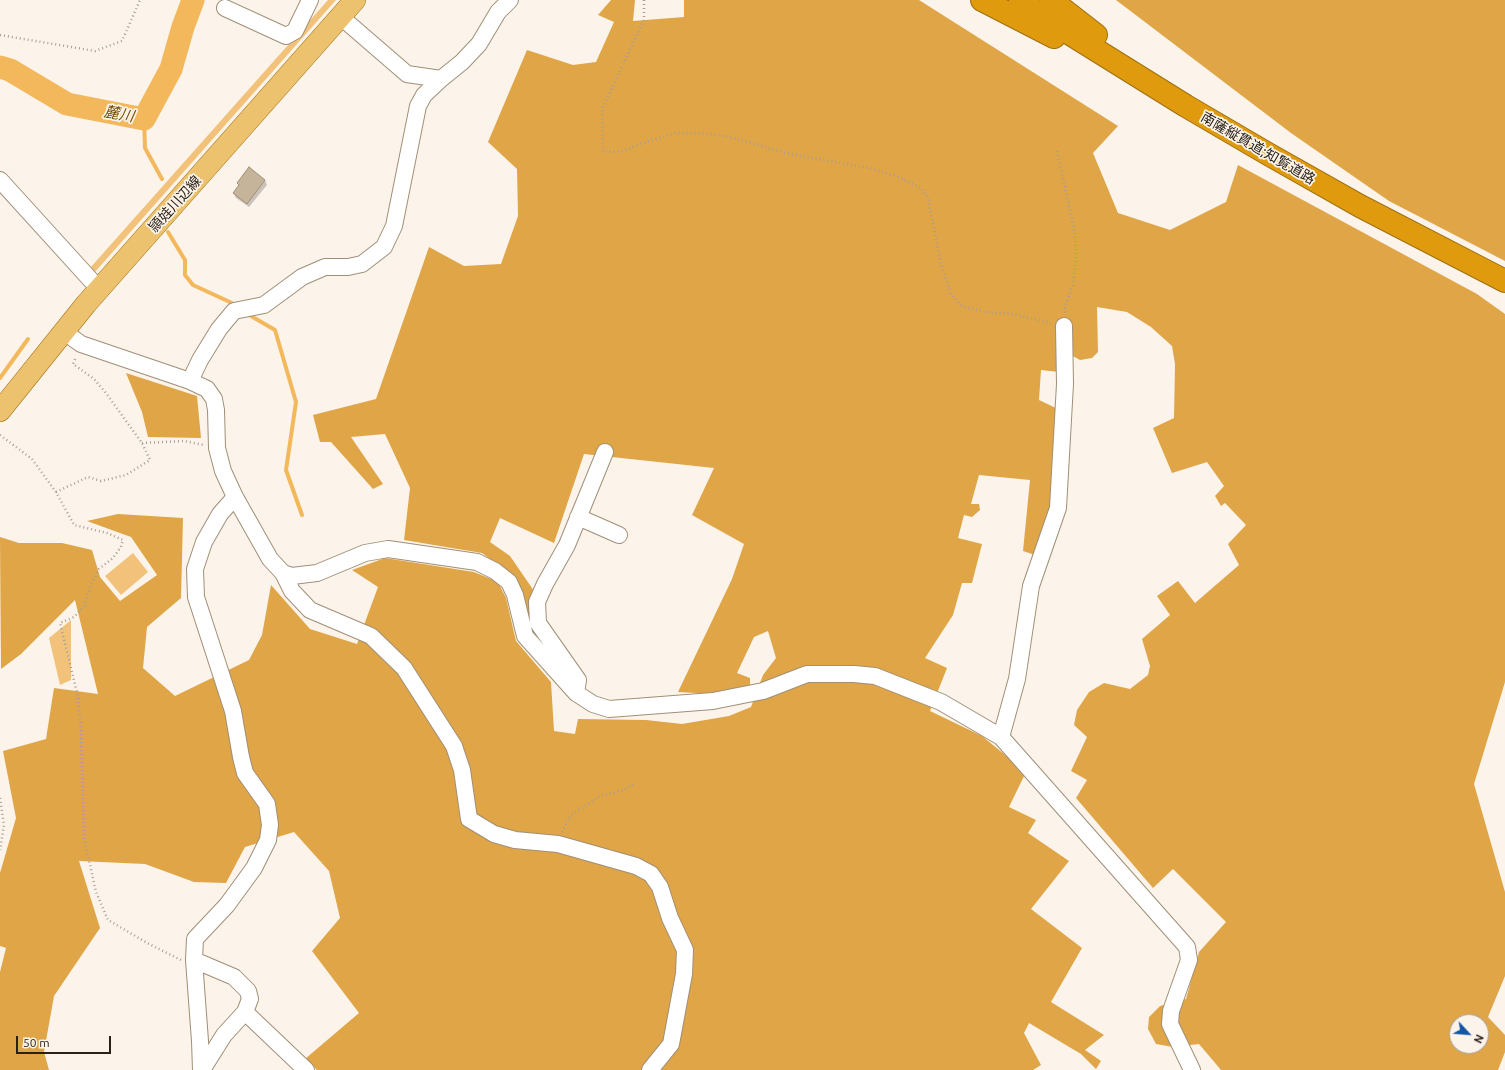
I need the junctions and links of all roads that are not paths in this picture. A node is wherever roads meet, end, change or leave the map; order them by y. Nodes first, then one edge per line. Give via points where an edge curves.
1 (310, 0) edge
2 (355, 0) edge
3 (510, 0) edge
4 (982, 0) edge
5 (1020, 0) edge
6 (1051, 0) edge
7 (225, 8) dead end
8 (341, 16) junction
9 (441, 79) junction
10 (1186, 106) junction
11 (0, 180) edge
12 (1505, 281) edge
13 (99, 289) junction
14 (1064, 326) road end
15 (63, 331) junction
16 (190, 381) junction
17 (0, 411) edge
18 (605, 452) dead end
19 (235, 497) junction
20 (578, 517) junction
21 (619, 535) dead end
22 (283, 573) junction
23 (576, 693) junction
24 (1001, 737) junction
25 (194, 960) junction
26 (245, 1012) junction
27 (202, 1070) edge
28 (306, 1070) edge
29 (650, 1070) edge
30 (1192, 1070) edge

1 - 7 street via 295,31 286,36
2 - 8 main road, 頴娃川辺線
3 - 9 street via 498,12 479,44
4 - 10 highway
5 - 10 highway, 南薩縦貫道;知覧道路
6 - 10 highway
8 - 9 street via 407,74
8 - 13 main road, 頴娃川辺線
9 - 16 street via 424,95 418,106 394,226 384,247 362,264 348,267 325,266 302,277 264,305 234,311 219,329
10 - 12 highway, 南薩縦貫道;知覧道路 via 1360,206
11 - 13 street
13 - 15 main road, 頴娃川辺線
14 - 24 street via 1065,384 1058,508 1031,586 1017,679
15 - 16 street via 81,344
15 - 17 main road, 頴娃川辺線
16 - 19 street via 207,389 214,399 217,448 223,471
18 - 20 street
19 - 22 street via 270,559
19 - 25 street via 220,514 204,542 195,569 196,597 233,711 245,773 267,804 270,825 268,840 254,868 227,905 195,939
20 - 21 street
20 - 23 street via 567,545 537,602 538,623 578,680
22 - 23 street via 292,576 317,573 365,553 388,549 477,562 509,582 515,595 525,636
22 - 29 street via 292,591 310,610 371,636 404,668 454,746 462,770 468,819 494,834 515,840 558,844 636,866 651,874 660,887 670,918 686,950 684,974 670,1044
23 - 24 street via 593,704 609,709 713,701 763,691 807,674 875,676 941,702
24 - 30 street via 1187,947 1189,960 1171,1011 1170,1024
25 - 26 street via 234,978 248,991 250,998
25 - 27 street
26 - 27 street via 224,1035
26 - 28 street

